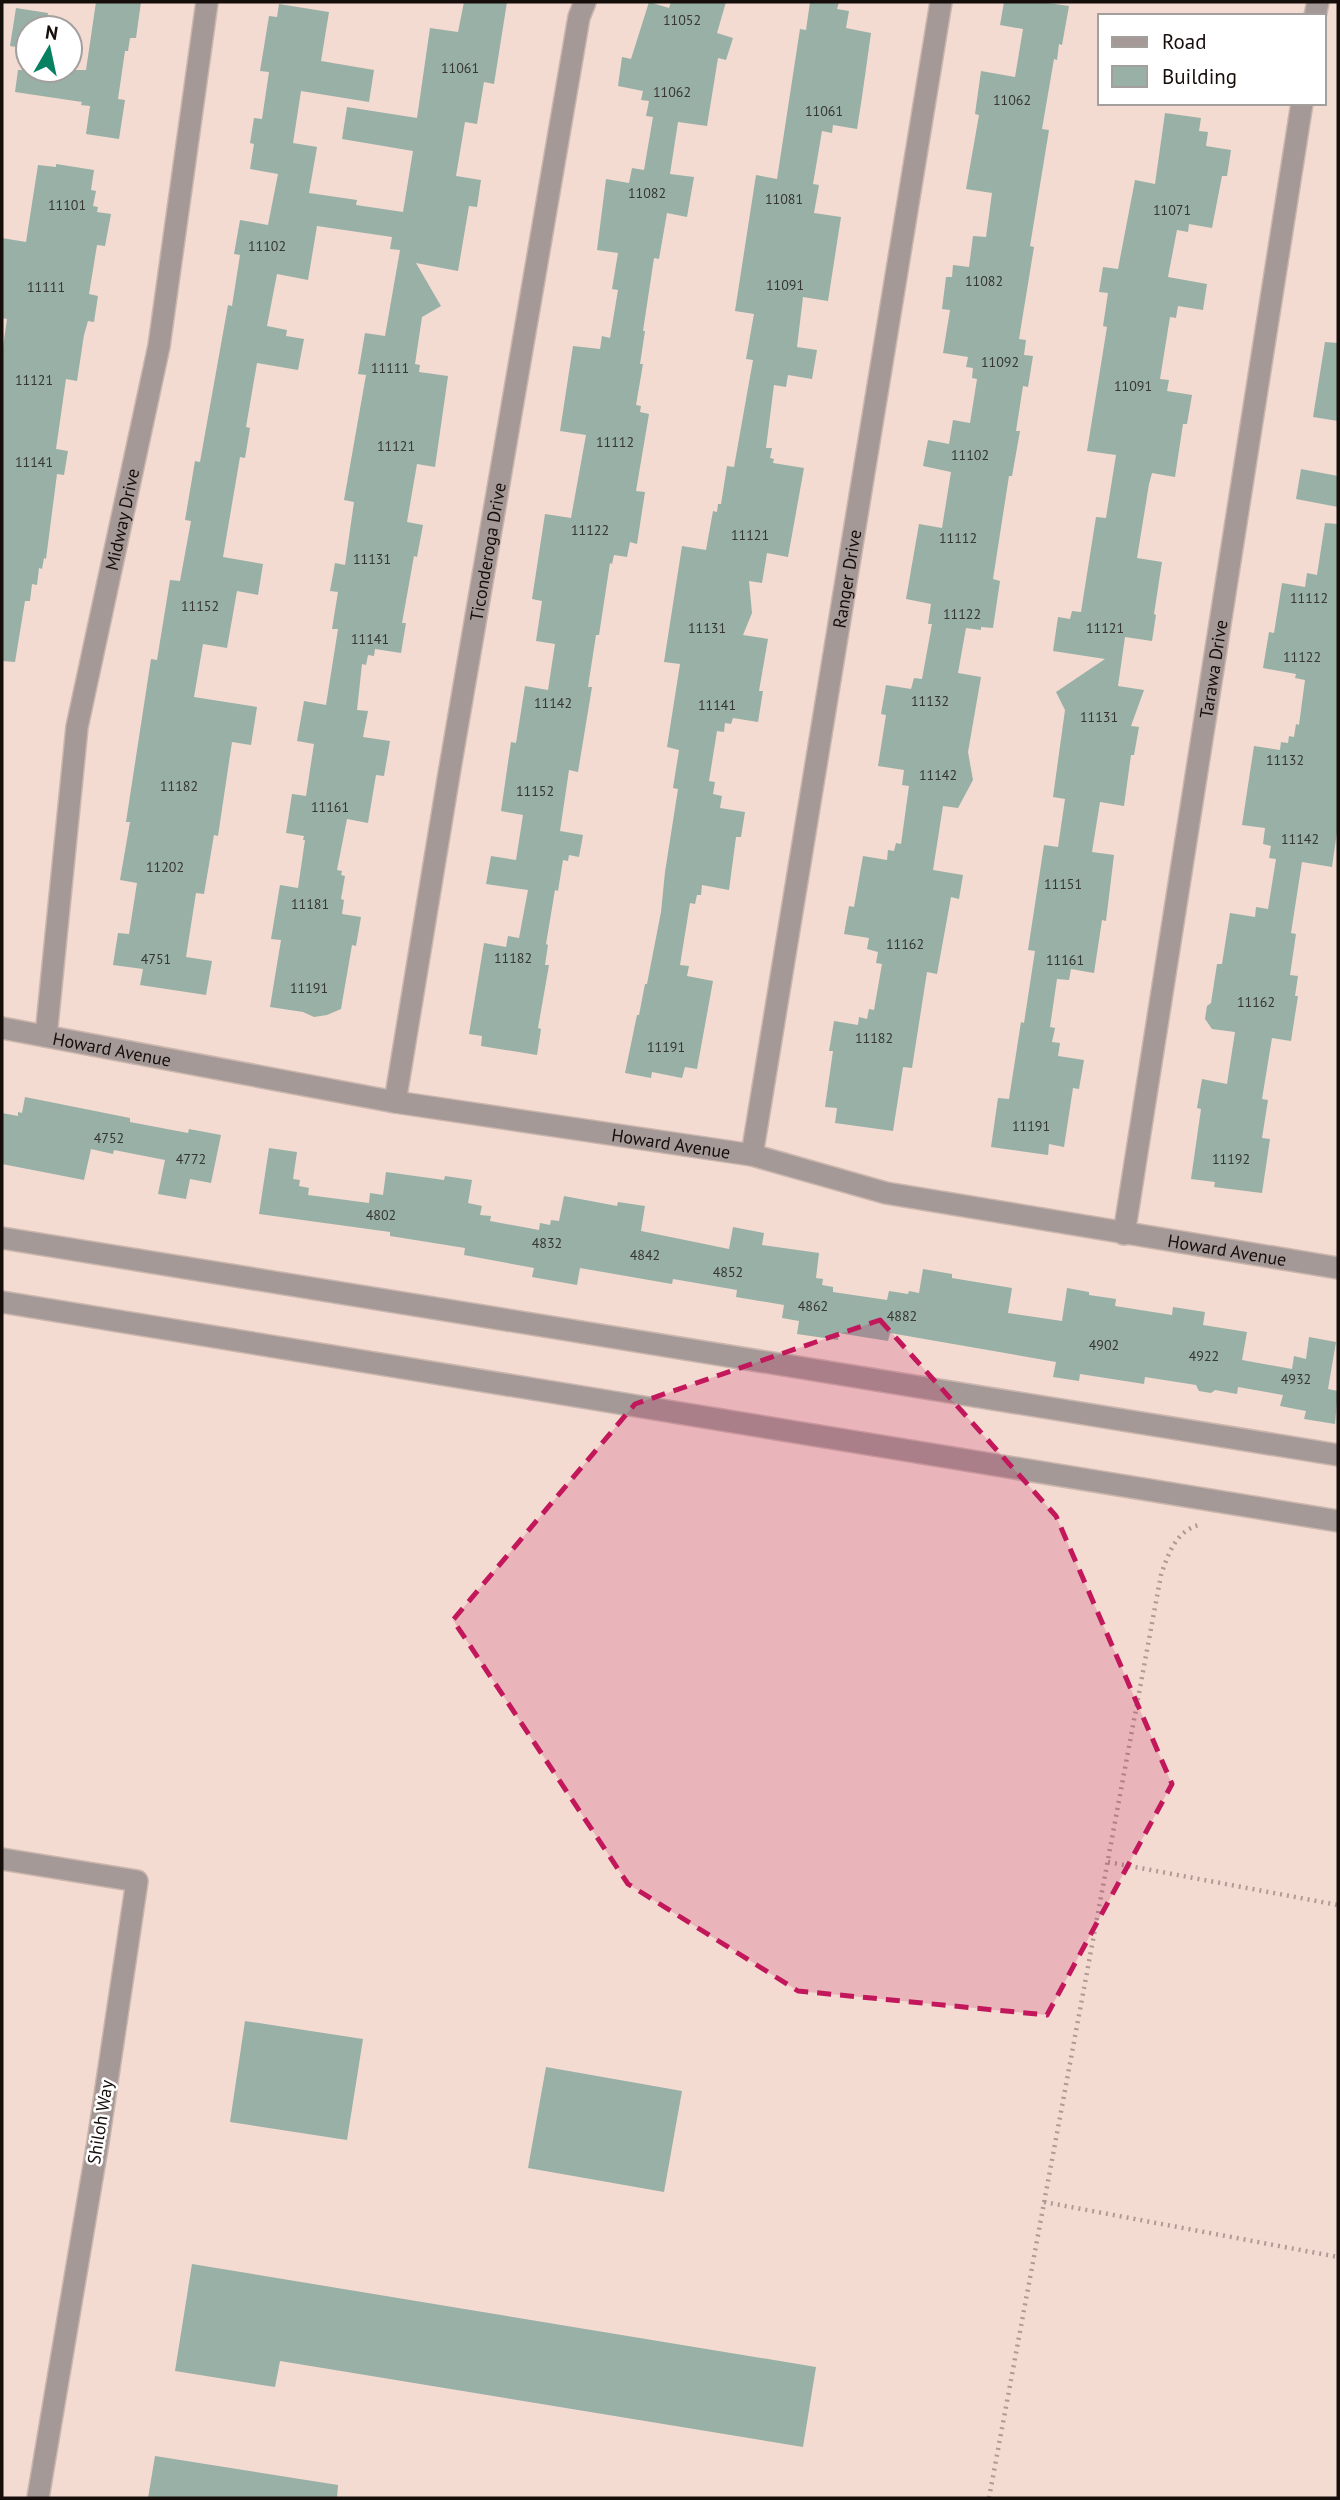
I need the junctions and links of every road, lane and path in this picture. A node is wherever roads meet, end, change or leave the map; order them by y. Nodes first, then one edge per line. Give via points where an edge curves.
1 (207, 2) edge
2 (584, 2) edge
3 (942, 2) edge
4 (1302, 105) edge
5 (2, 1028) edge
6 (46, 1036) junction
7 (395, 1102) junction
8 (752, 1155) junction
9 (1124, 1234) junction
10 (2, 1238) edge
11 (1338, 1268) edge
12 (2, 1302) edge
13 (1338, 1455) edge
14 (1338, 1521) edge
15 (1209, 1523) dead end
16 (2, 1859) edge
17 (1108, 1862) junction
18 (1338, 1905) edge
19 (1044, 2202) junction
20 (1338, 2256) edge
21 (38, 2498) edge
22 (989, 2498) edge

1 - 6 street, Midway Drive via 159,345 77,727
2 - 7 street, Ticonderoga Drive
3 - 8 street, Ranger Drive
4 - 9 street, Tarawa Drive
5 - 6 street, Howard Avenue
6 - 7 street, Howard Avenue
7 - 8 street, Howard Avenue
8 - 9 street, Howard Avenue via 886,1193
9 - 11 street, Howard Avenue
10 - 13 street
12 - 14 street
15 - 17 path via 1189,1528 1170,1549 1161,1575
16 - 21 street, Shiloh Way via 137,1881
17 - 18 path
17 - 19 path
19 - 20 path
19 - 22 path

